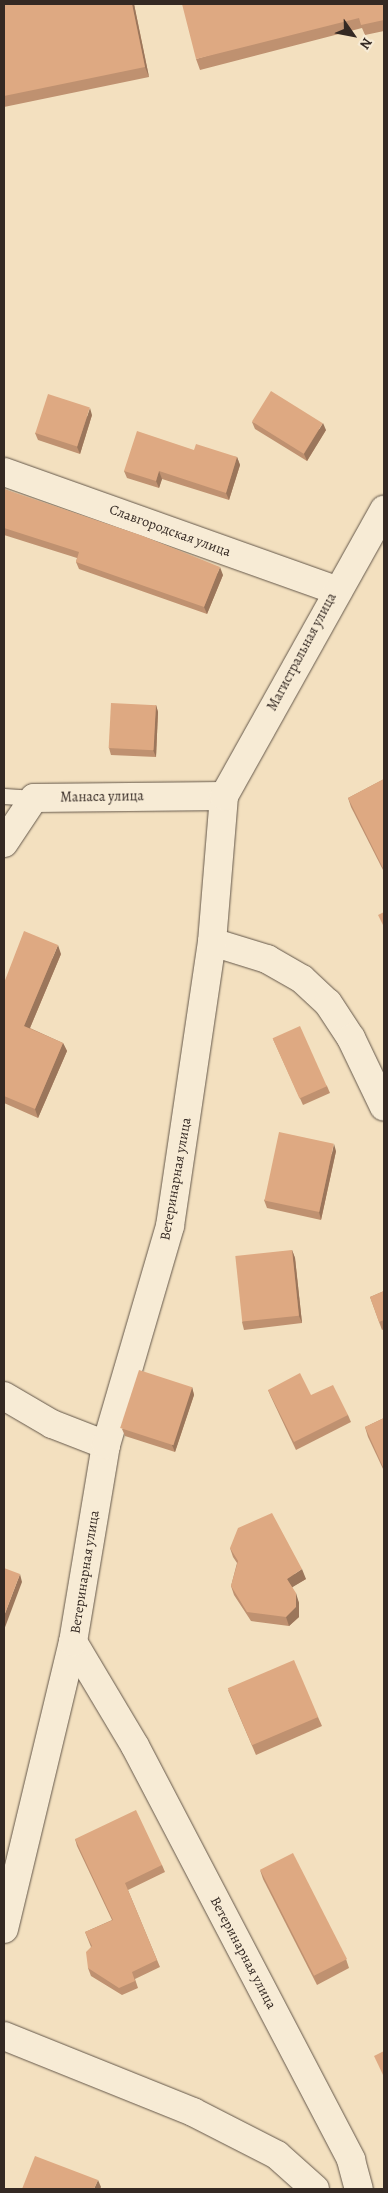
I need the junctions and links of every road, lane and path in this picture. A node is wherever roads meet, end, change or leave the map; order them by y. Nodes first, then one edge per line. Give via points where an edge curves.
1 (4, 472) edge
2 (384, 510) edge
3 (336, 590) junction
4 (4, 796) edge
5 (224, 796) junction
6 (34, 798) junction
7 (4, 843) edge
8 (212, 942) junction
9 (384, 1107) edge
10 (4, 1396) edge
11 (106, 1444) junction
12 (73, 1642) junction
13 (4, 1929) edge
14 (4, 2036) edge
15 (315, 2189) edge
16 (359, 2189) edge

1 - 3 street, Славгородская улица
2 - 3 street, Магистральная улица
3 - 5 street, Магистральная улица
4 - 6 lane
5 - 6 street, Манаса улица
5 - 8 street, Ветеринарная улица
6 - 7 street
8 - 9 street via 267,959 302,979 328,1003 351,1038
8 - 11 street, Ветеринарная улица via 170,1226
10 - 11 street via 52,1424
11 - 12 street, Ветеринарная улица
12 - 13 street, Ветеринарная улица
12 - 16 street, Ветеринарная улица via 140,1755 351,2160
14 - 15 street via 193,2112 277,2155

